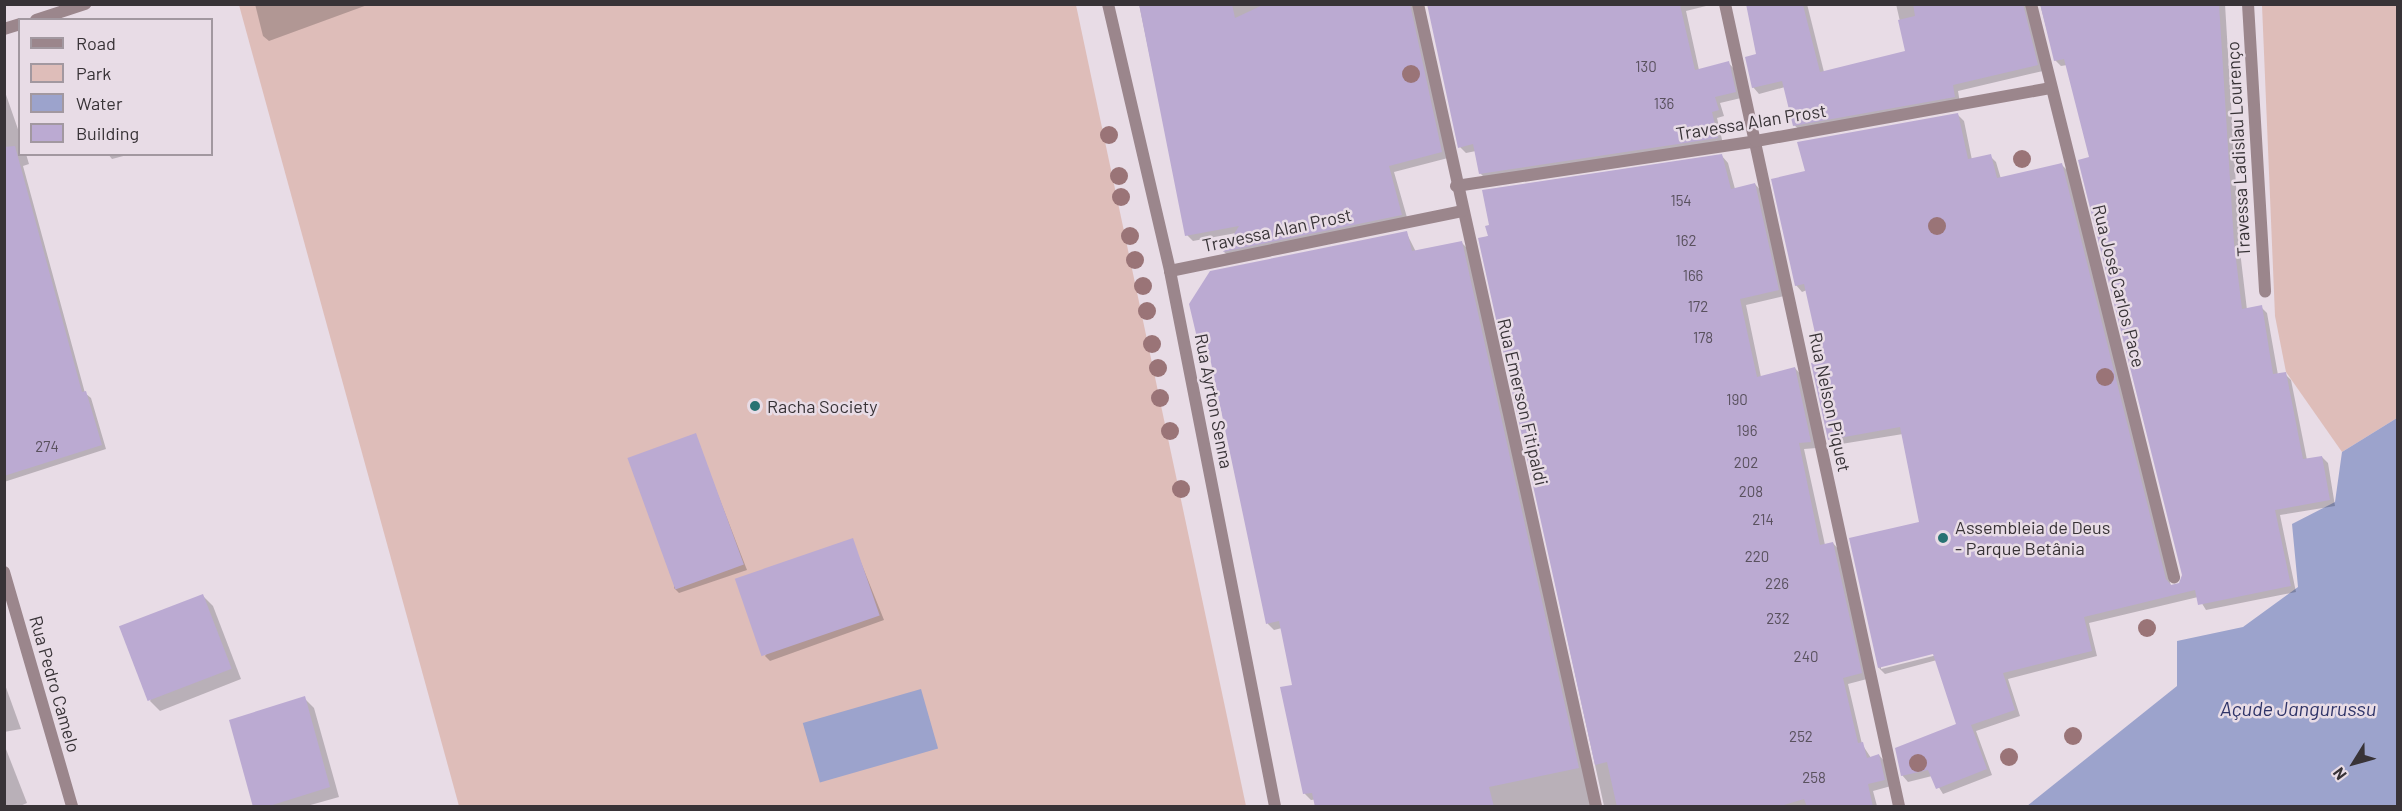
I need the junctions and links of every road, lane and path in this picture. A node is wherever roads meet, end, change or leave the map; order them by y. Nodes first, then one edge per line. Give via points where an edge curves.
1 (85, 4) edge
2 (1108, 4) edge
3 (1418, 4) edge
4 (1725, 4) edge
5 (2031, 4) edge
6 (2248, 4) edge
7 (42, 18) edge
8 (2051, 88) junction
9 (1756, 141) junction
10 (1456, 186) junction
11 (1462, 211) junction
12 (1170, 271) junction
13 (2265, 291) dead end
14 (4, 572) edge
15 (2174, 577) dead end
16 (72, 807) edge
17 (1275, 807) edge
18 (1596, 807) edge
19 (1899, 807) edge

1 - 7 street
2 - 12 street, Rua Ayrton Senna
3 - 10 street, Rua Emerson Fitipaldi
4 - 9 street, Rua Nelson Piquet
5 - 8 street, Rua José Carlos Pace
6 - 13 street, Travessa Ladislau Lourenço
8 - 9 street, Travessa Alan Prost
8 - 15 street, Rua José Carlos Pace
9 - 10 street, Travessa Alan Prost
9 - 19 street, Rua Nelson Piquet
10 - 11 street, Rua Emerson Fitipaldi
11 - 12 street, Travessa Alan Prost
11 - 18 street, Rua Emerson Fitipaldi
12 - 17 street, Rua Ayrton Senna
14 - 16 street, Rua Pedro Camelo

